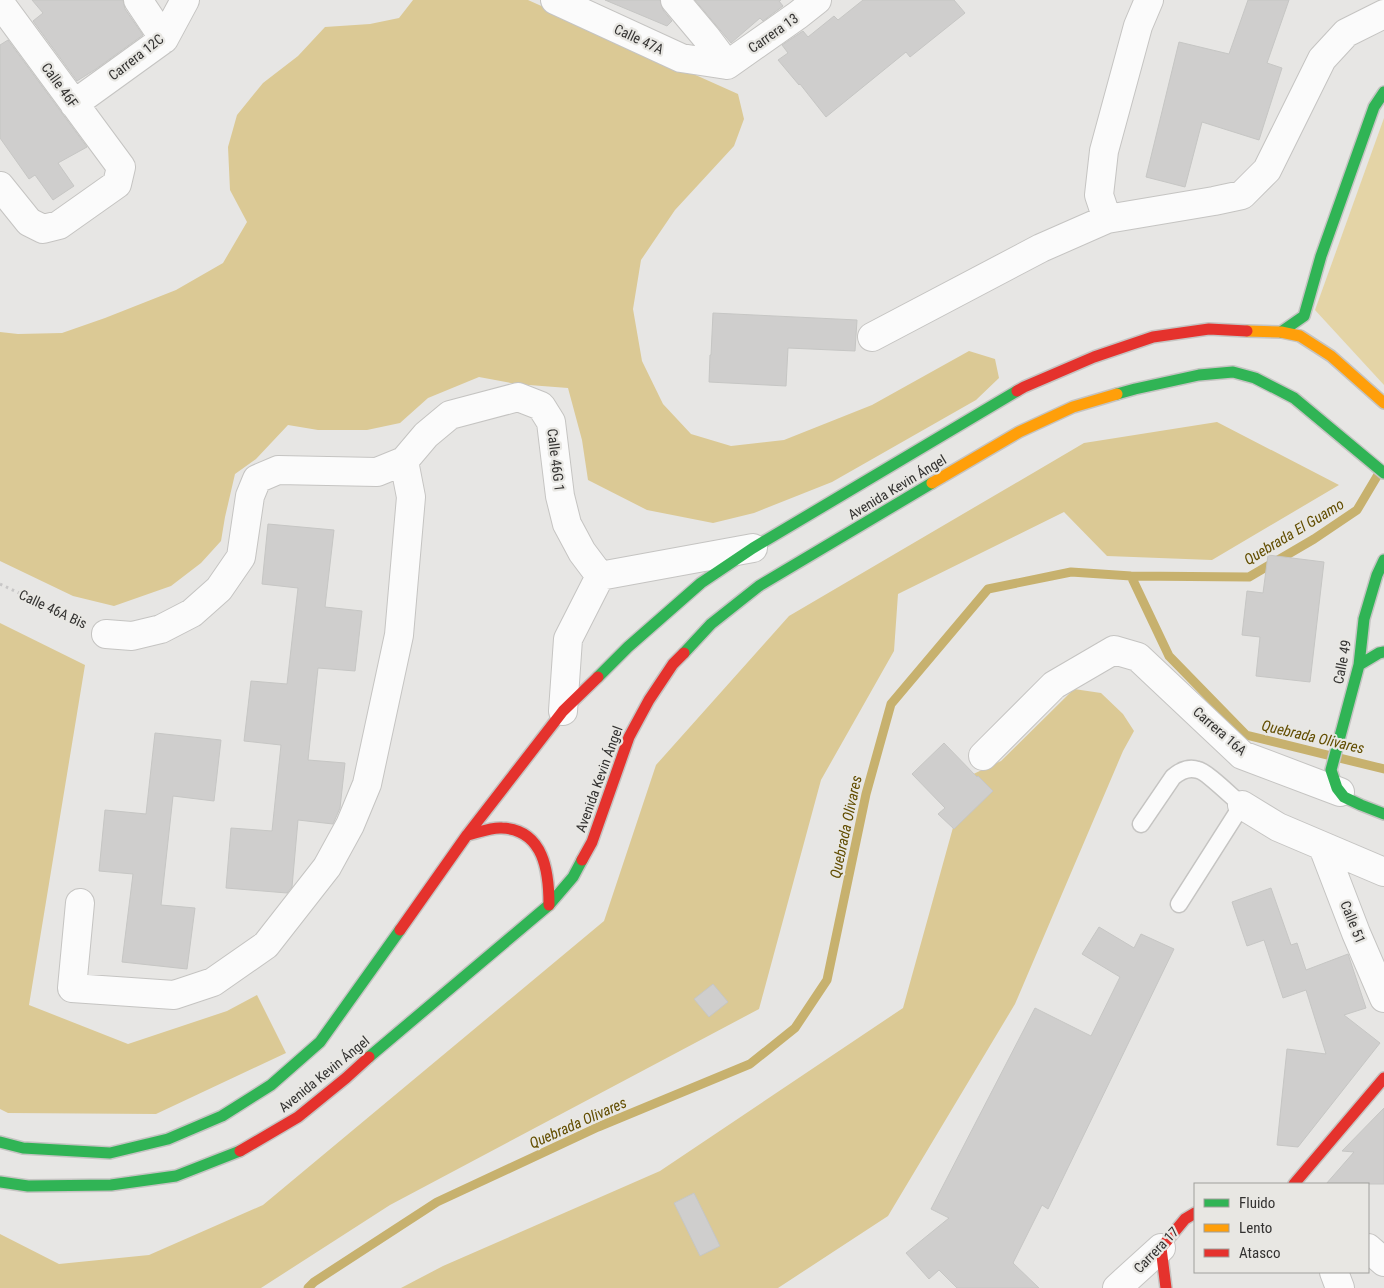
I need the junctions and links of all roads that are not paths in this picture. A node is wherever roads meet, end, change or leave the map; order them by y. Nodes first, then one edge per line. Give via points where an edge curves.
1 (138, 0) edge
2 (185, 0) edge
3 (555, 0) edge
4 (675, 0) edge
5 (1150, 0) edge
6 (0, 3) edge
7 (801, 5) edge
8 (1384, 14) edge
9 (164, 39) junction
10 (727, 65) junction
11 (1384, 92) edge
12 (74, 104) junction
13 (0, 186) edge
14 (1107, 219) junction
15 (1281, 332) junction
16 (872, 337) dead end
17 (1384, 403) edge
18 (404, 461) junction
19 (1384, 473) edge
20 (753, 548) junction
21 (1384, 560) edge
22 (600, 576) junction
23 (106, 634) road end
24 (1384, 652) edge
25 (1360, 665) junction
26 (563, 711) junction
27 (983, 756) dead end
28 (1335, 781) junction
29 (1242, 805) junction
30 (1384, 814) edge
31 (1142, 824) dead end
32 (467, 835) junction
33 (1323, 846) junction
34 (1384, 872) edge
35 (80, 903) dead end
36 (1179, 904) dead end
37 (548, 905) junction
38 (1384, 998) edge
39 (1384, 1078) edge
40 (0, 1142) edge
41 (0, 1182) edge
42 (1295, 1183) edge
43 (1194, 1214) edge
44 (1161, 1248) junction
45 (1369, 1249) edge
46 (1384, 1262) edge
47 (1334, 1273) edge
48 (1117, 1288) edge
49 (1166, 1288) edge
50 (1340, 1288) edge

1 - 9 street
2 - 9 street, Carrera 12C
3 - 10 street, Calle 47A via 681,58
4 - 10 street
5 - 14 street via 1138,26 1104,151 1099,195
6 - 12 street, Calle 46F
7 - 10 street, Carrera 13
8 - 14 street via 1346,33 1322,59 1266,170 1242,195
9 - 12 street, Carrera 12C
11 - 15 main road via 1370,117 1304,316
12 - 13 street, Calle 46F via 120,167 117,184 59,225 43,229 29,222
14 - 16 street via 1041,248
15 - 17 main road, Avenida Kevin Ángel via 1300,336 1331,356
15 - 20 main road, Avenida Kevin Ángel via 1209,329 1153,337 1094,357 1024,387
18 - 22 street, Calle 46G 1 via 426,435 450,416 518,397 541,406 551,422 560,496 567,524
18 - 23 street via 376,472 278,470 257,479 250,496 241,557 219,588 192,613 161,629 132,636
18 - 35 street via 411,497 399,635 367,784 327,868 266,944 213,982 174,996 72,988
19 - 37 main road, Avenida Kevin Ángel via 1294,398 1255,378 1233,372 1198,375 1135,389 1073,407 1019,432 760,586 712,624 673,664 649,700 629,737 592,842 573,877
20 - 22 street
20 - 26 main road, Avenida Kevin Ángel via 701,583 628,647
21 - 25 main road, Calle 49 via 1364,619
22 - 26 street via 568,639
24 - 25 main road
25 - 28 main road, Calle 49 via 1342,725
26 - 32 main road, Avenida Kevin Ángel
27 - 28 street, Carrera 16A via 1054,685 1114,650 1138,657 1242,754
28 - 30 main road via 1360,805
29 - 31 lane via 1200,770 1189,768 1173,777
29 - 33 street via 1278,827
29 - 36 lane
32 - 37 main road via 500,828 514,830 533,841 540,850 548,874
32 - 40 main road, Avenida Kevin Ángel via 320,1042 271,1085 222,1116 168,1139 110,1153 23,1148
33 - 34 street
33 - 38 street, Calle 51
37 - 41 main road, Avenida Kevin Ángel via 298,1117 242,1150 176,1176 111,1185 28,1186
39 - 42 main road
43 - 44 main road, Carrera 17 via 1185,1219
44 - 48 street, Carrera 17
44 - 49 main road
45 - 46 street
47 - 50 street

